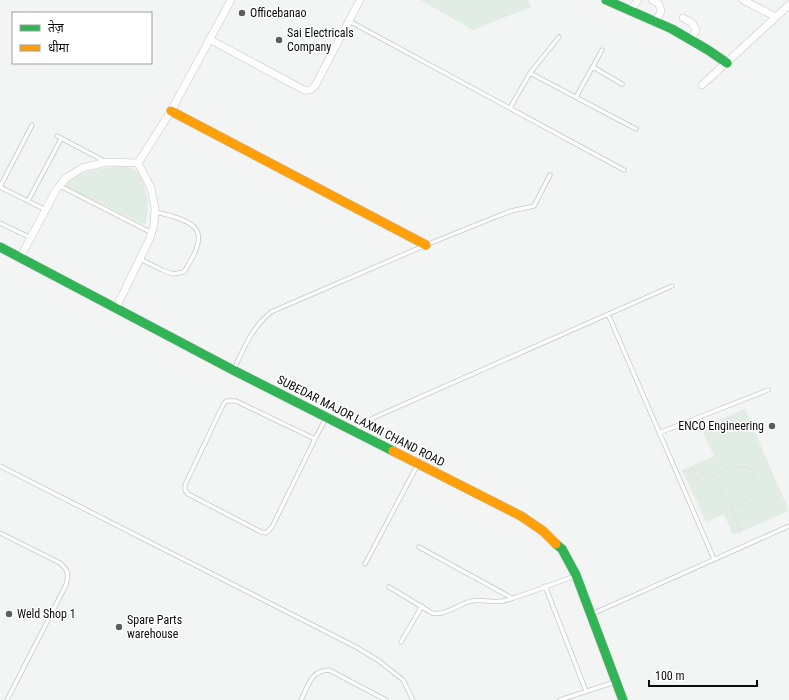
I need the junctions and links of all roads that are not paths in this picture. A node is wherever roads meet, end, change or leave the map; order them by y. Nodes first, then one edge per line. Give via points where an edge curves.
1 (230, 0) edge
2 (360, 0) edge
3 (606, 0) edge
4 (638, 0) edge
5 (652, 0) edge
6 (742, 0) edge
7 (789, 5) edge
8 (630, 10) junction
9 (776, 17) junction
10 (683, 18) dead end
11 (349, 21) junction
12 (656, 22) junction
13 (559, 38) dead end
14 (209, 39) junction
15 (691, 39) junction
16 (602, 50) dead end
17 (727, 63) junction
18 (593, 67) junction
19 (530, 73) junction
20 (622, 84) dead end
21 (702, 85) dead end
22 (576, 97) junction
23 (510, 108) junction
24 (171, 111) junction
25 (32, 125) dead end
26 (636, 129) dead end
27 (57, 136) dead end
28 (61, 139) junction
29 (107, 162) junction
30 (138, 163) junction
31 (624, 170) dead end
32 (550, 175) dead end
33 (60, 186) junction
34 (28, 201) junction
35 (46, 210) junction
36 (155, 212) junction
37 (0, 222) edge
38 (152, 233) junction
39 (31, 238) junction
40 (426, 245) junction
41 (0, 247) edge
42 (20, 258) junction
43 (140, 259) junction
44 (672, 286) dead end
45 (116, 308) junction
46 (608, 314) junction
47 (233, 370) junction
48 (768, 390) dead end
49 (327, 417) junction
50 (354, 431) junction
51 (659, 433) junction
52 (315, 440) junction
53 (418, 464) junction
54 (0, 466) edge
55 (789, 526) edge
56 (0, 533) edge
57 (419, 546) dead end
58 (714, 559) junction
59 (365, 564) dead end
60 (576, 575) junction
61 (545, 586) junction
62 (389, 587) dead end
63 (512, 598) junction
64 (422, 606) junction
65 (591, 614) junction
66 (401, 642) dead end
67 (616, 682) junction
68 (586, 690) junction
69 (8, 700) edge
70 (301, 700) edge
71 (386, 700) edge
72 (413, 700) edge
73 (560, 700) edge
74 (623, 700) edge

1 - 14 street
2 - 11 street
3 - 8 street
4 - 8 street
5 - 12 street via 659,4 661,11
6 - 9 street
7 - 9 street
8 - 12 street
9 - 17 street
10 - 15 street via 692,23 696,30
11 - 14 street via 316,84 308,91
11 - 23 lane
12 - 15 street
13 - 19 lane
14 - 24 street
15 - 17 street
16 - 18 lane
17 - 21 street
18 - 20 lane
18 - 22 lane
19 - 22 lane
19 - 23 lane
22 - 26 lane
23 - 31 lane
24 - 30 street
24 - 40 street
25 - 34 lane via 0,187
27 - 28 lane
28 - 29 lane
28 - 34 lane
29 - 30 street
29 - 33 street via 82,168 66,178
30 - 36 street via 151,188
32 - 40 lane via 534,206 511,211
33 - 35 street
33 - 38 lane
34 - 35 lane
35 - 39 street
36 - 38 street
36 - 43 lane via 192,226 197,231 199,239 192,260 184,272 174,274
37 - 39 lane
38 - 43 street
39 - 42 street
40 - 47 lane via 272,312 251,333
41 - 42 street, SUBEDAR MAJOR LAXMI CHAND ROAD
42 - 45 street, SUBEDAR MAJOR LAXMI CHAND ROAD
43 - 45 street
44 - 46 lane
45 - 47 street, SUBEDAR MAJOR LAXMI CHAND ROAD
46 - 50 lane via 373,418
46 - 51 lane
47 - 49 street, SUBEDAR MAJOR LAXMI CHAND ROAD
48 - 51 lane
49 - 50 street, SUBEDAR MAJOR LAXMI CHAND ROAD
49 - 52 lane
50 - 53 street, SUBEDAR MAJOR LAXMI CHAND ROAD
51 - 58 lane
52 - 52 lane via 272,527 266,533 188,494 185,490 188,477 226,401 236,401
53 - 59 lane
53 - 60 street, SUBEDAR MAJOR LAXMI CHAND ROAD via 521,516 543,531 562,549
54 - 72 lane via 358,648 403,680
55 - 58 lane
56 - 69 lane via 60,563 67,570 68,577
57 - 63 lane
58 - 65 lane
60 - 61 lane
60 - 65 street, SUBEDAR MAJOR LAXMI CHAND ROAD
61 - 63 lane
61 - 68 lane
62 - 64 lane
63 - 64 lane via 501,601 472,601 439,614 432,613
64 - 66 lane
65 - 67 street, SUBEDAR MAJOR LAXMI CHAND ROAD
67 - 68 lane
67 - 74 street, SUBEDAR MAJOR LAXMI CHAND ROAD
68 - 73 lane
70 - 71 lane via 316,673 329,670

